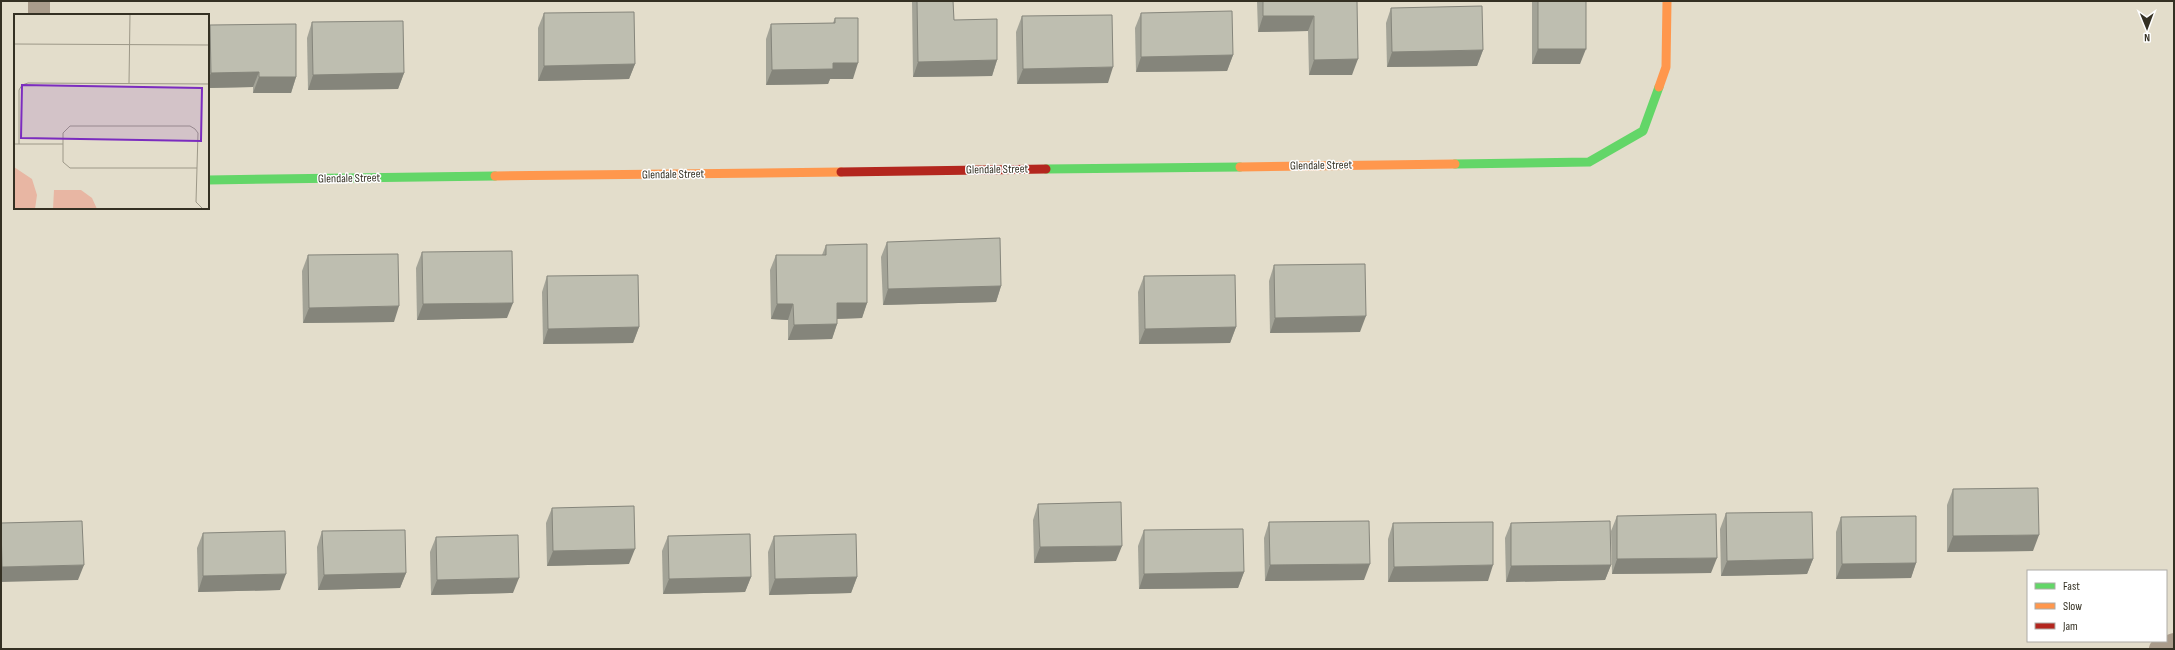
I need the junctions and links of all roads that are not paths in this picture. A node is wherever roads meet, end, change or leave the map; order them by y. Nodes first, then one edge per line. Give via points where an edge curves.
1 (39, 1) edge
2 (1667, 1) edge
3 (39, 14) edge
4 (209, 180) edge
5 (2174, 644) edge
6 (2160, 649) edge

1 - 3 street
2 - 4 street, Glendale Street via 1666,67 1643,131 1589,162
5 - 6 street

